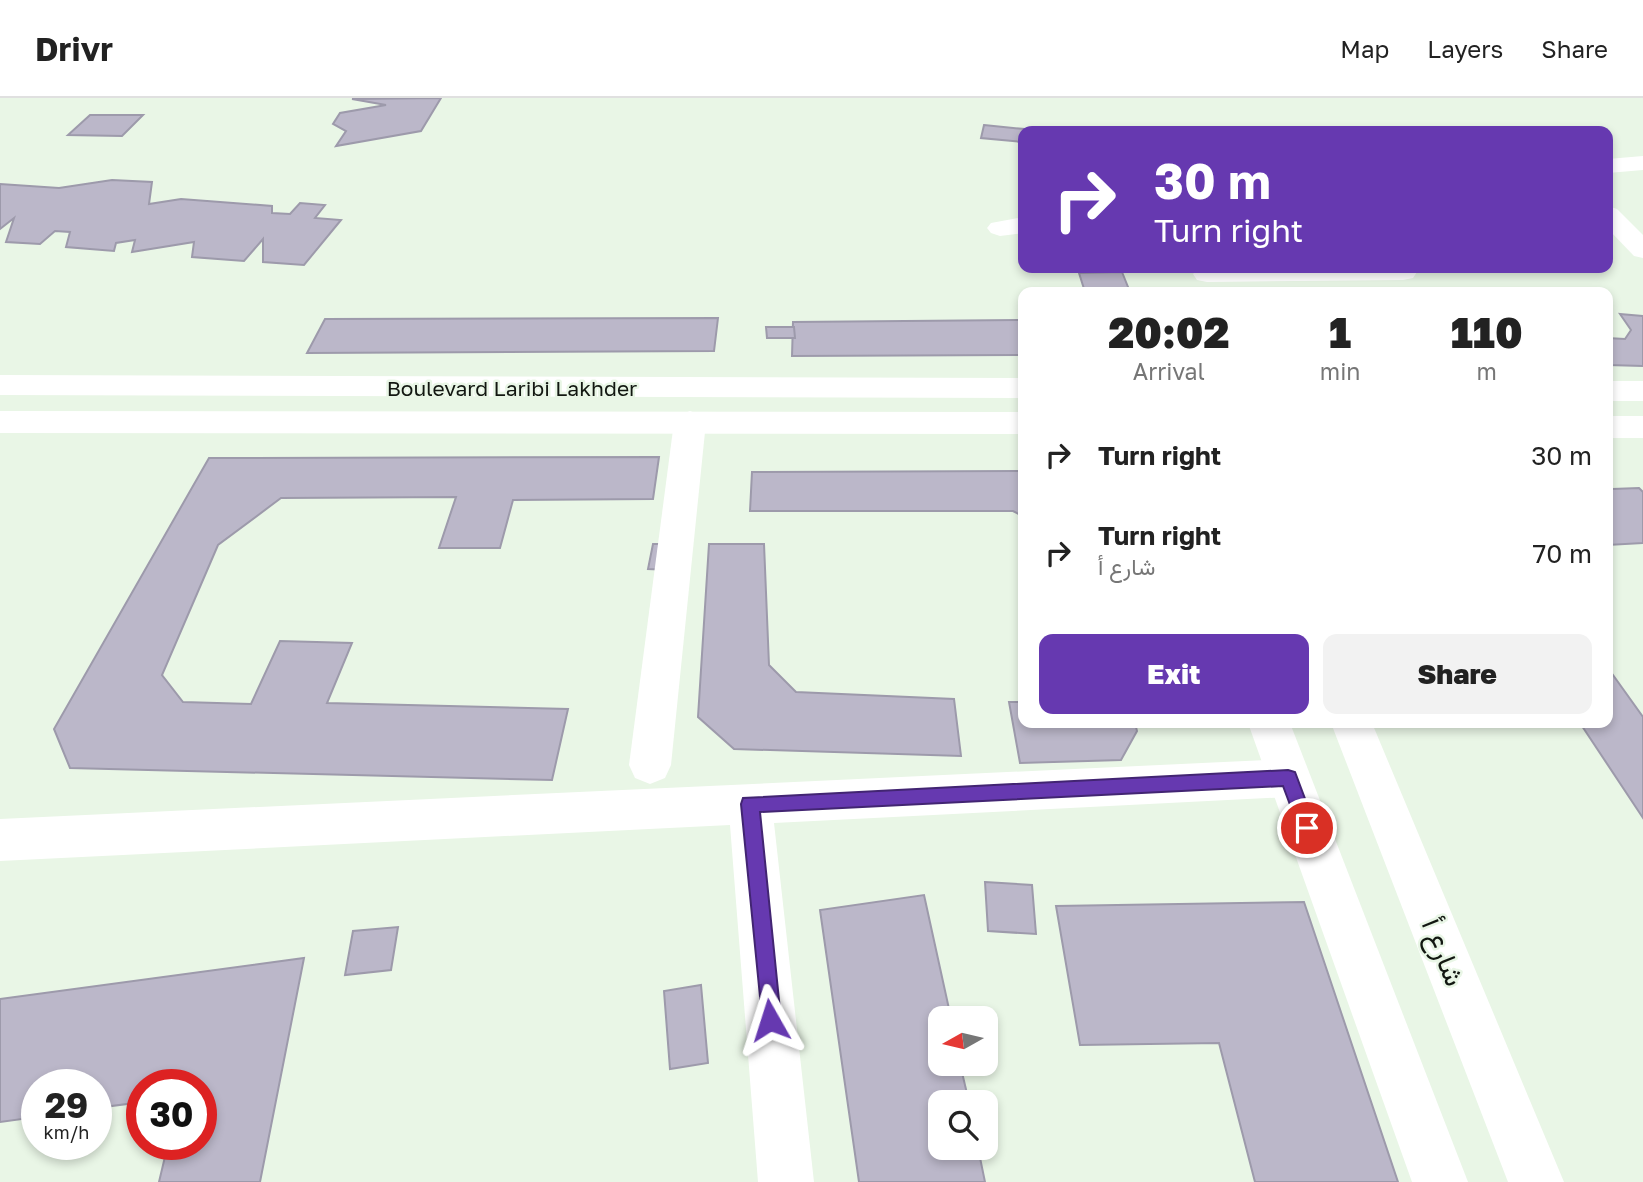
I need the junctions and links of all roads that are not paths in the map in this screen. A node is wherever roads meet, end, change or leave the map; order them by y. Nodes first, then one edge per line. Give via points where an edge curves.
1 (1643, 163) edge
2 (1613, 166) edge
3 (1613, 219) edge
4 (1643, 250) edge
5 (1370, 273) edge
6 (1208, 278) edge
7 (0, 385) edge
8 (1018, 388) edge
9 (1613, 391) edge
10 (1643, 391) edge
11 (0, 422) edge
12 (690, 422) junction
13 (1018, 423) edge
14 (1613, 427) edge
15 (1643, 427) edge
16 (1271, 728) edge
17 (1354, 728) edge
18 (650, 765) dead end
19 (1288, 778) junction
20 (750, 804) junction
21 (0, 840) edge
22 (786, 1182) edge
23 (1440, 1182) edge
24 (1536, 1182) edge

1 - 2 street
3 - 4 street
5 - 6 street
7 - 8 street, Boulevard Laribi Lakhder
9 - 10 street
11 - 12 street, Boulevard Laribi Lakhder
12 - 13 street, Boulevard Laribi Lakhder
12 - 18 street
14 - 15 street
16 - 19 street
17 - 24 street, شارع أ
19 - 20 street
19 - 23 street
20 - 21 street
20 - 22 street

